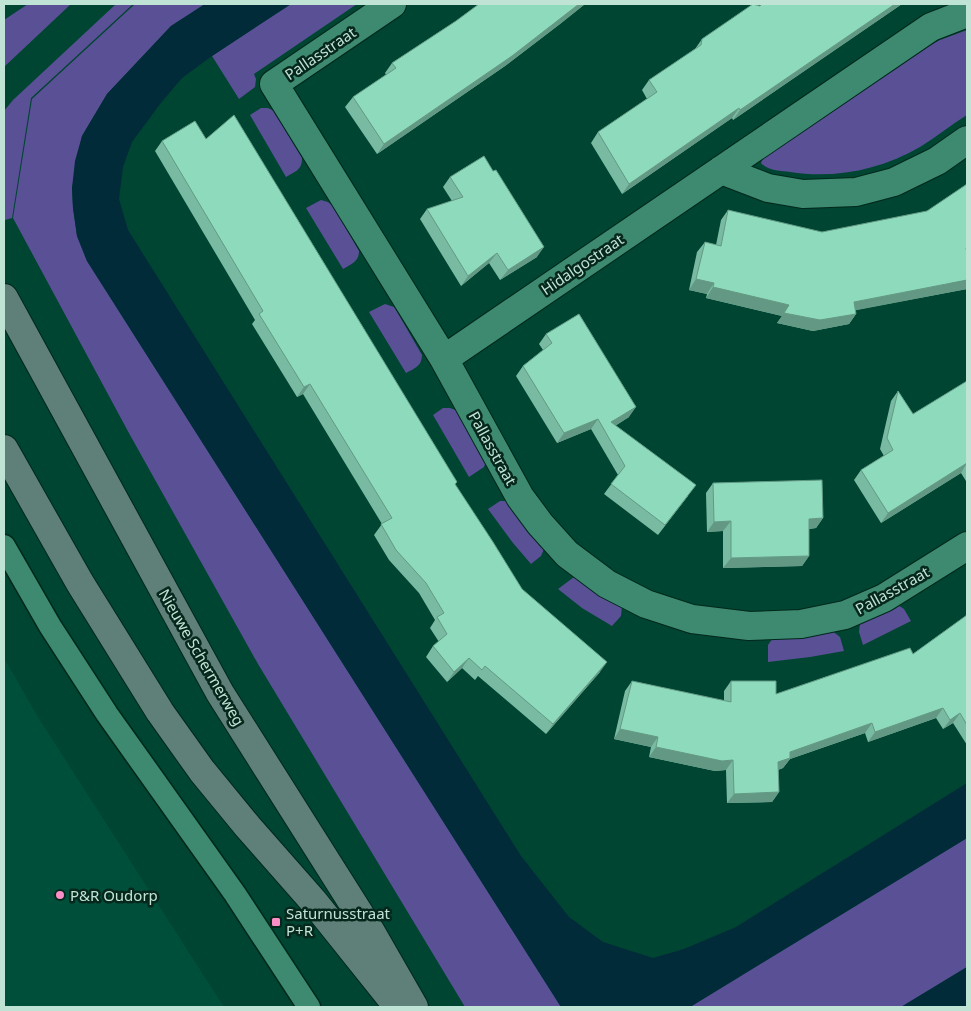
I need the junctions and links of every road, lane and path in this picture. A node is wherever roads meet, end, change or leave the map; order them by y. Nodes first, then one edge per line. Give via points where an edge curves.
1 (392, 4) edge
2 (967, 13) edge
3 (967, 140) edge
4 (721, 170) junction
5 (4, 298) edge
6 (444, 359) junction
7 (4, 449) edge
8 (4, 546) edge
9 (967, 546) edge
10 (309, 1007) edge
11 (398, 1007) edge
12 (414, 1007) edge

1 - 6 street, Pallasstraat via 274,84
2 - 4 street, Hidalgostraat via 931,27
3 - 4 street via 938,160 894,182 856,192 803,194 768,188
4 - 6 street, Hidalgostraat
5 - 12 main road, Nieuwe Schermerweg via 220,693 371,932
6 - 9 street, Pallasstraat via 520,497 540,524 567,554 607,584 646,604 692,619 749,626 801,624 845,615 884,598
7 - 11 main road via 80,583 160,712 202,771
8 - 10 lane via 50,626 107,714 235,894

